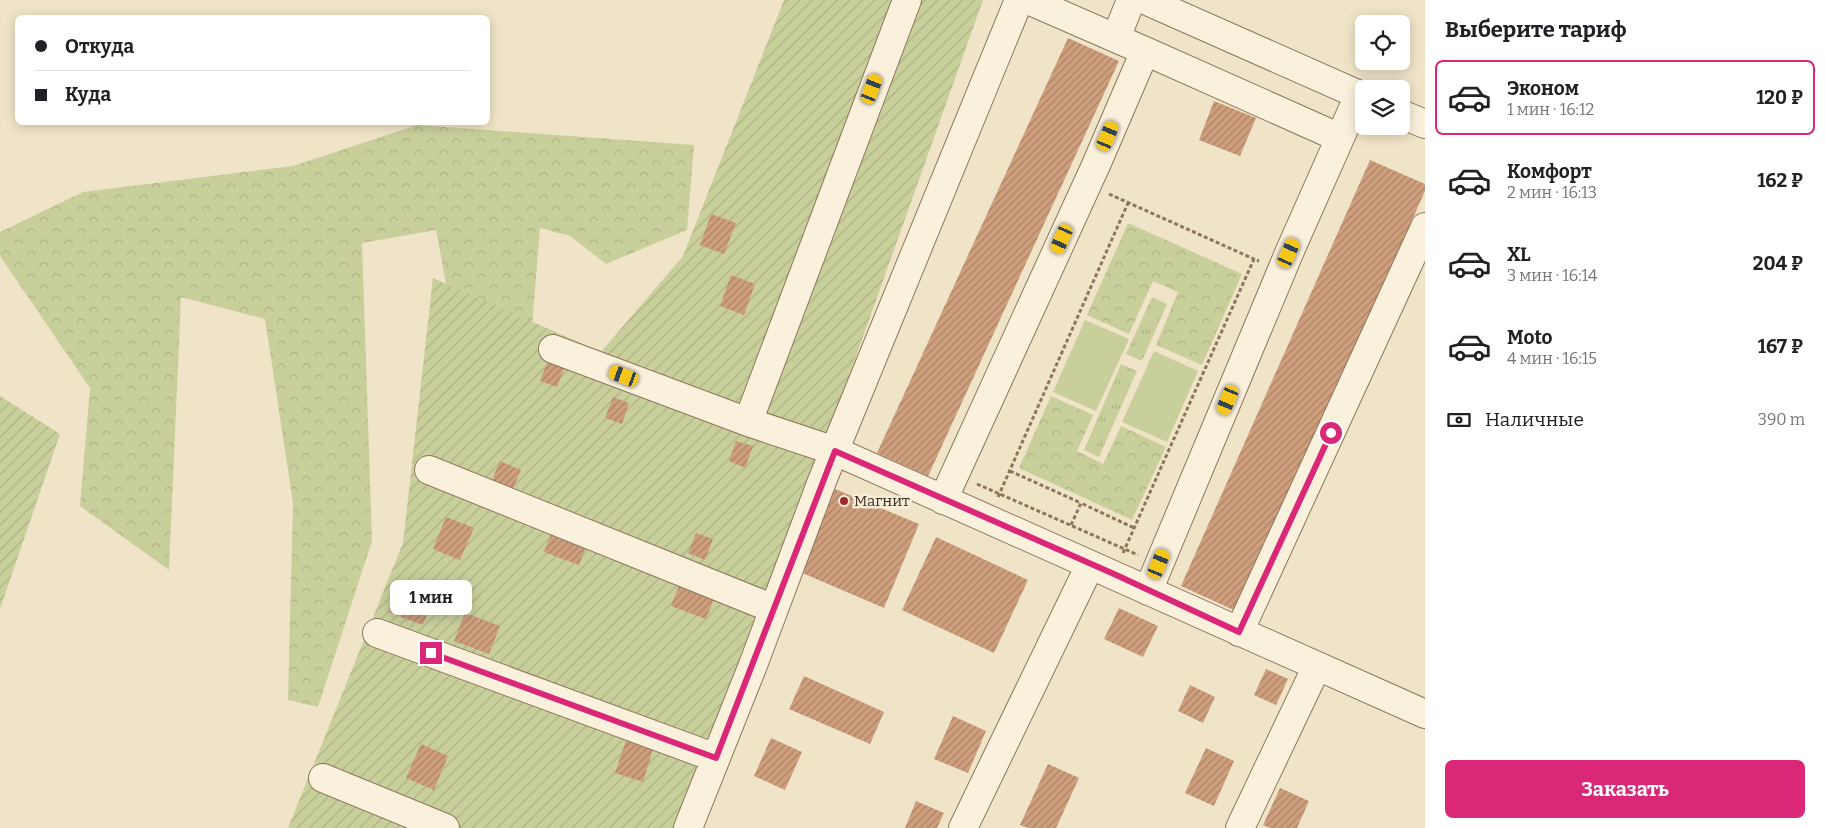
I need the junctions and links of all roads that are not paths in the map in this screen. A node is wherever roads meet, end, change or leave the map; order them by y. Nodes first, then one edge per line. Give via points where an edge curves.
1 (907, 0) edge
2 (1019, 0) edge
3 (1028, 0) edge
4 (1131, 0) edge
5 (1145, 0) edge
6 (1116, 38) junction
7 (1145, 51) junction
8 (1355, 93) edge
9 (1355, 108) edge
10 (1410, 118) edge
11 (1425, 124) edge
12 (1340, 138) junction
13 (1425, 227) edge
14 (552, 349) dead end
15 (748, 422) junction
16 (835, 451) junction
17 (429, 470) dead end
18 (943, 500) junction
19 (1102, 570) junction
20 (1148, 591) junction
21 (774, 608) junction
22 (1239, 632) junction
23 (377, 633) dead end
24 (1316, 666) junction
25 (1425, 714) edge
26 (716, 758) junction
27 (323, 778) dead end
28 (445, 828) edge
29 (688, 828) edge
30 (963, 828) edge
31 (1240, 828) edge

1 - 15 street
2 - 16 street
3 - 6 street
4 - 6 street
5 - 8 street
6 - 7 street
7 - 12 street
7 - 18 street
9 - 12 street
10 - 11 street
12 - 20 street
13 - 22 street
14 - 15 street
15 - 16 street
16 - 18 street
16 - 21 street
17 - 21 street
18 - 19 street
19 - 20 street
19 - 30 street
20 - 22 street
21 - 26 street
22 - 24 street
23 - 26 street
24 - 25 street
24 - 31 street
26 - 29 street
27 - 28 street

